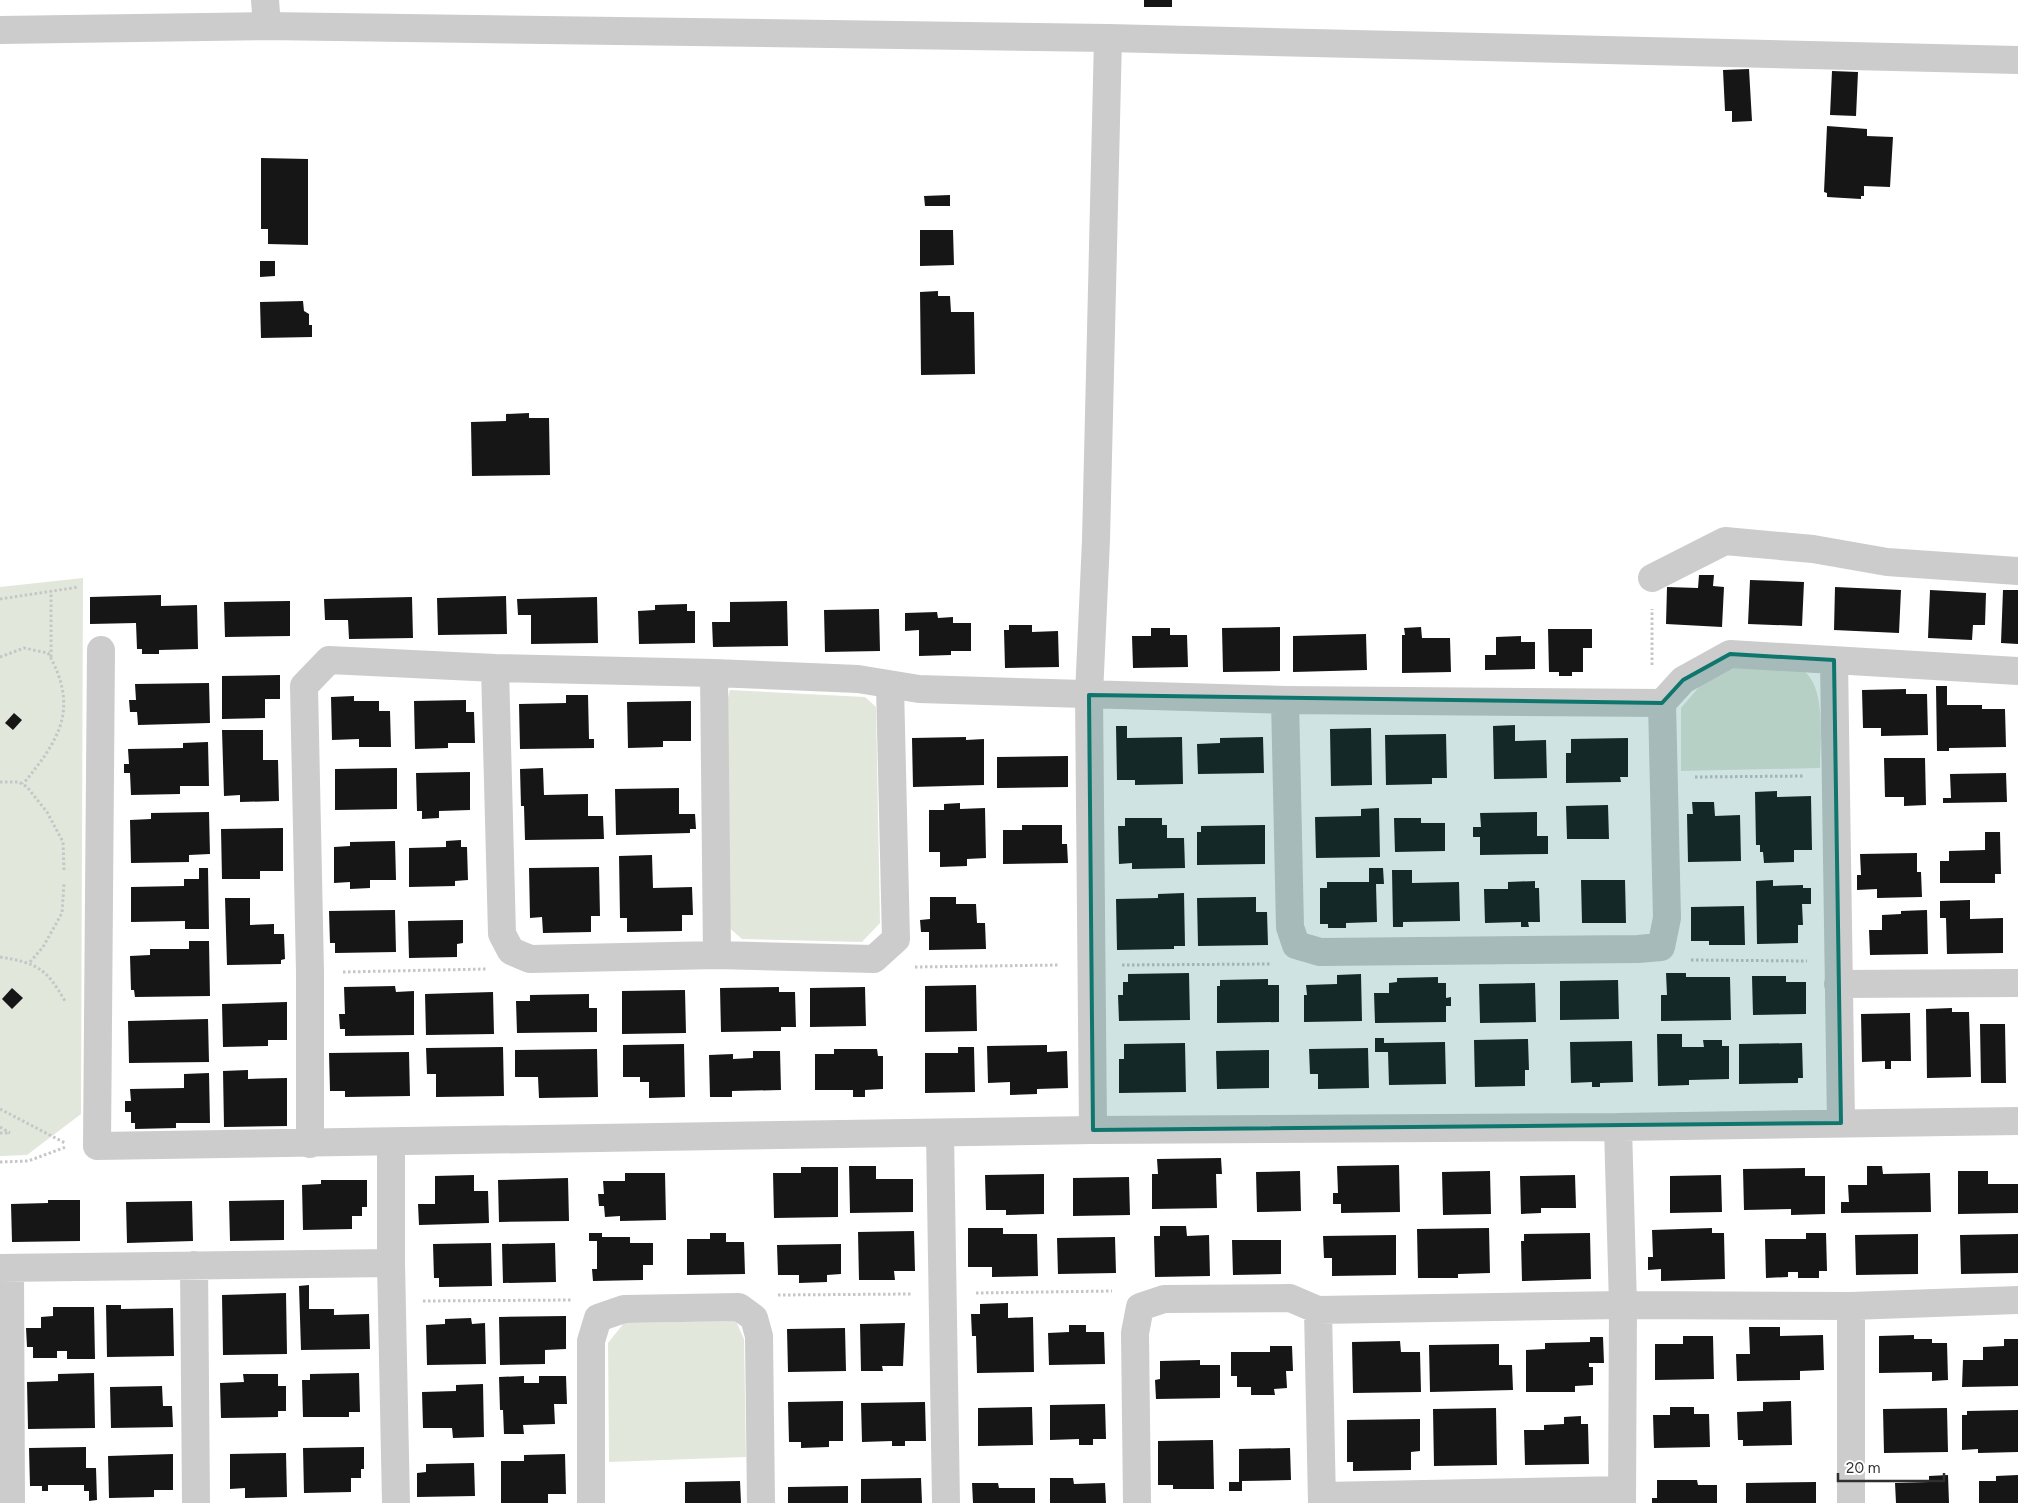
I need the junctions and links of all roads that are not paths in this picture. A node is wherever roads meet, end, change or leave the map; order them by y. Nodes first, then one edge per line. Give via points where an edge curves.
1 (266, 13) edge
2 (0, 30) edge
3 (1108, 38) junction
4 (2018, 60) edge
5 (2018, 571) edge
6 (1652, 578) road end
7 (101, 650) dead end
8 (1834, 660) junction
9 (495, 668) junction
10 (2018, 671) edge
11 (714, 673) junction
12 (890, 686) junction
13 (1090, 694) junction
14 (1285, 700) junction
15 (1662, 703) junction
16 (717, 956) junction
17 (1838, 972) junction
18 (2018, 983) edge
19 (2018, 1121) edge
20 (1841, 1123) junction
21 (1618, 1127) junction
22 (1093, 1130) junction
23 (940, 1134) junction
24 (391, 1142) junction
25 (310, 1144) junction
26 (391, 1263) junction
27 (194, 1265) junction
28 (5, 1268) edge
29 (2018, 1300) edge
30 (1623, 1305) junction
31 (1851, 1306) junction
32 (1318, 1310) junction
33 (1621, 1497) edge
34 (1323, 1499) edge
35 (11, 1503) edge
36 (196, 1503) edge
37 (396, 1503) edge
38 (591, 1503) edge
39 (761, 1503) edge
40 (946, 1503) edge
41 (1136, 1503) edge
42 (1850, 1503) edge

1 - 2 street
1 - 3 street
3 - 4 street
3 - 13 street
5 - 6 street via 1886,562 1813,549 1725,541
7 - 25 street via 97,1146
8 - 10 street
8 - 15 street via 1730,654 1683,680
8 - 17 street
9 - 11 street
9 - 16 street via 502,934 511,951 530,959
9 - 25 street via 329,660 304,686
11 - 12 street via 858,679
11 - 16 street
12 - 13 street
12 - 16 street via 896,939 874,959
13 - 14 street
13 - 22 street
14 - 15 street
14 - 15 street via 1290,927 1296,945 1320,952 1661,947 1667,918
17 - 18 street
17 - 20 street
19 - 20 street
20 - 21 street
21 - 22 street
21 - 30 street
22 - 23 street
23 - 24 street
23 - 40 street
24 - 25 street
24 - 26 street
26 - 27 street
26 - 37 street
27 - 28 street
27 - 36 street
28 - 35 street
29 - 31 street
30 - 31 street
30 - 32 street
30 - 33 street
31 - 42 street
32 - 34 street
32 - 41 street via 1290,1298 1164,1299 1140,1307 1135,1333
33 - 34 street
38 - 39 street via 591,1341 598,1318 624,1309 739,1307 754,1318 759,1336

